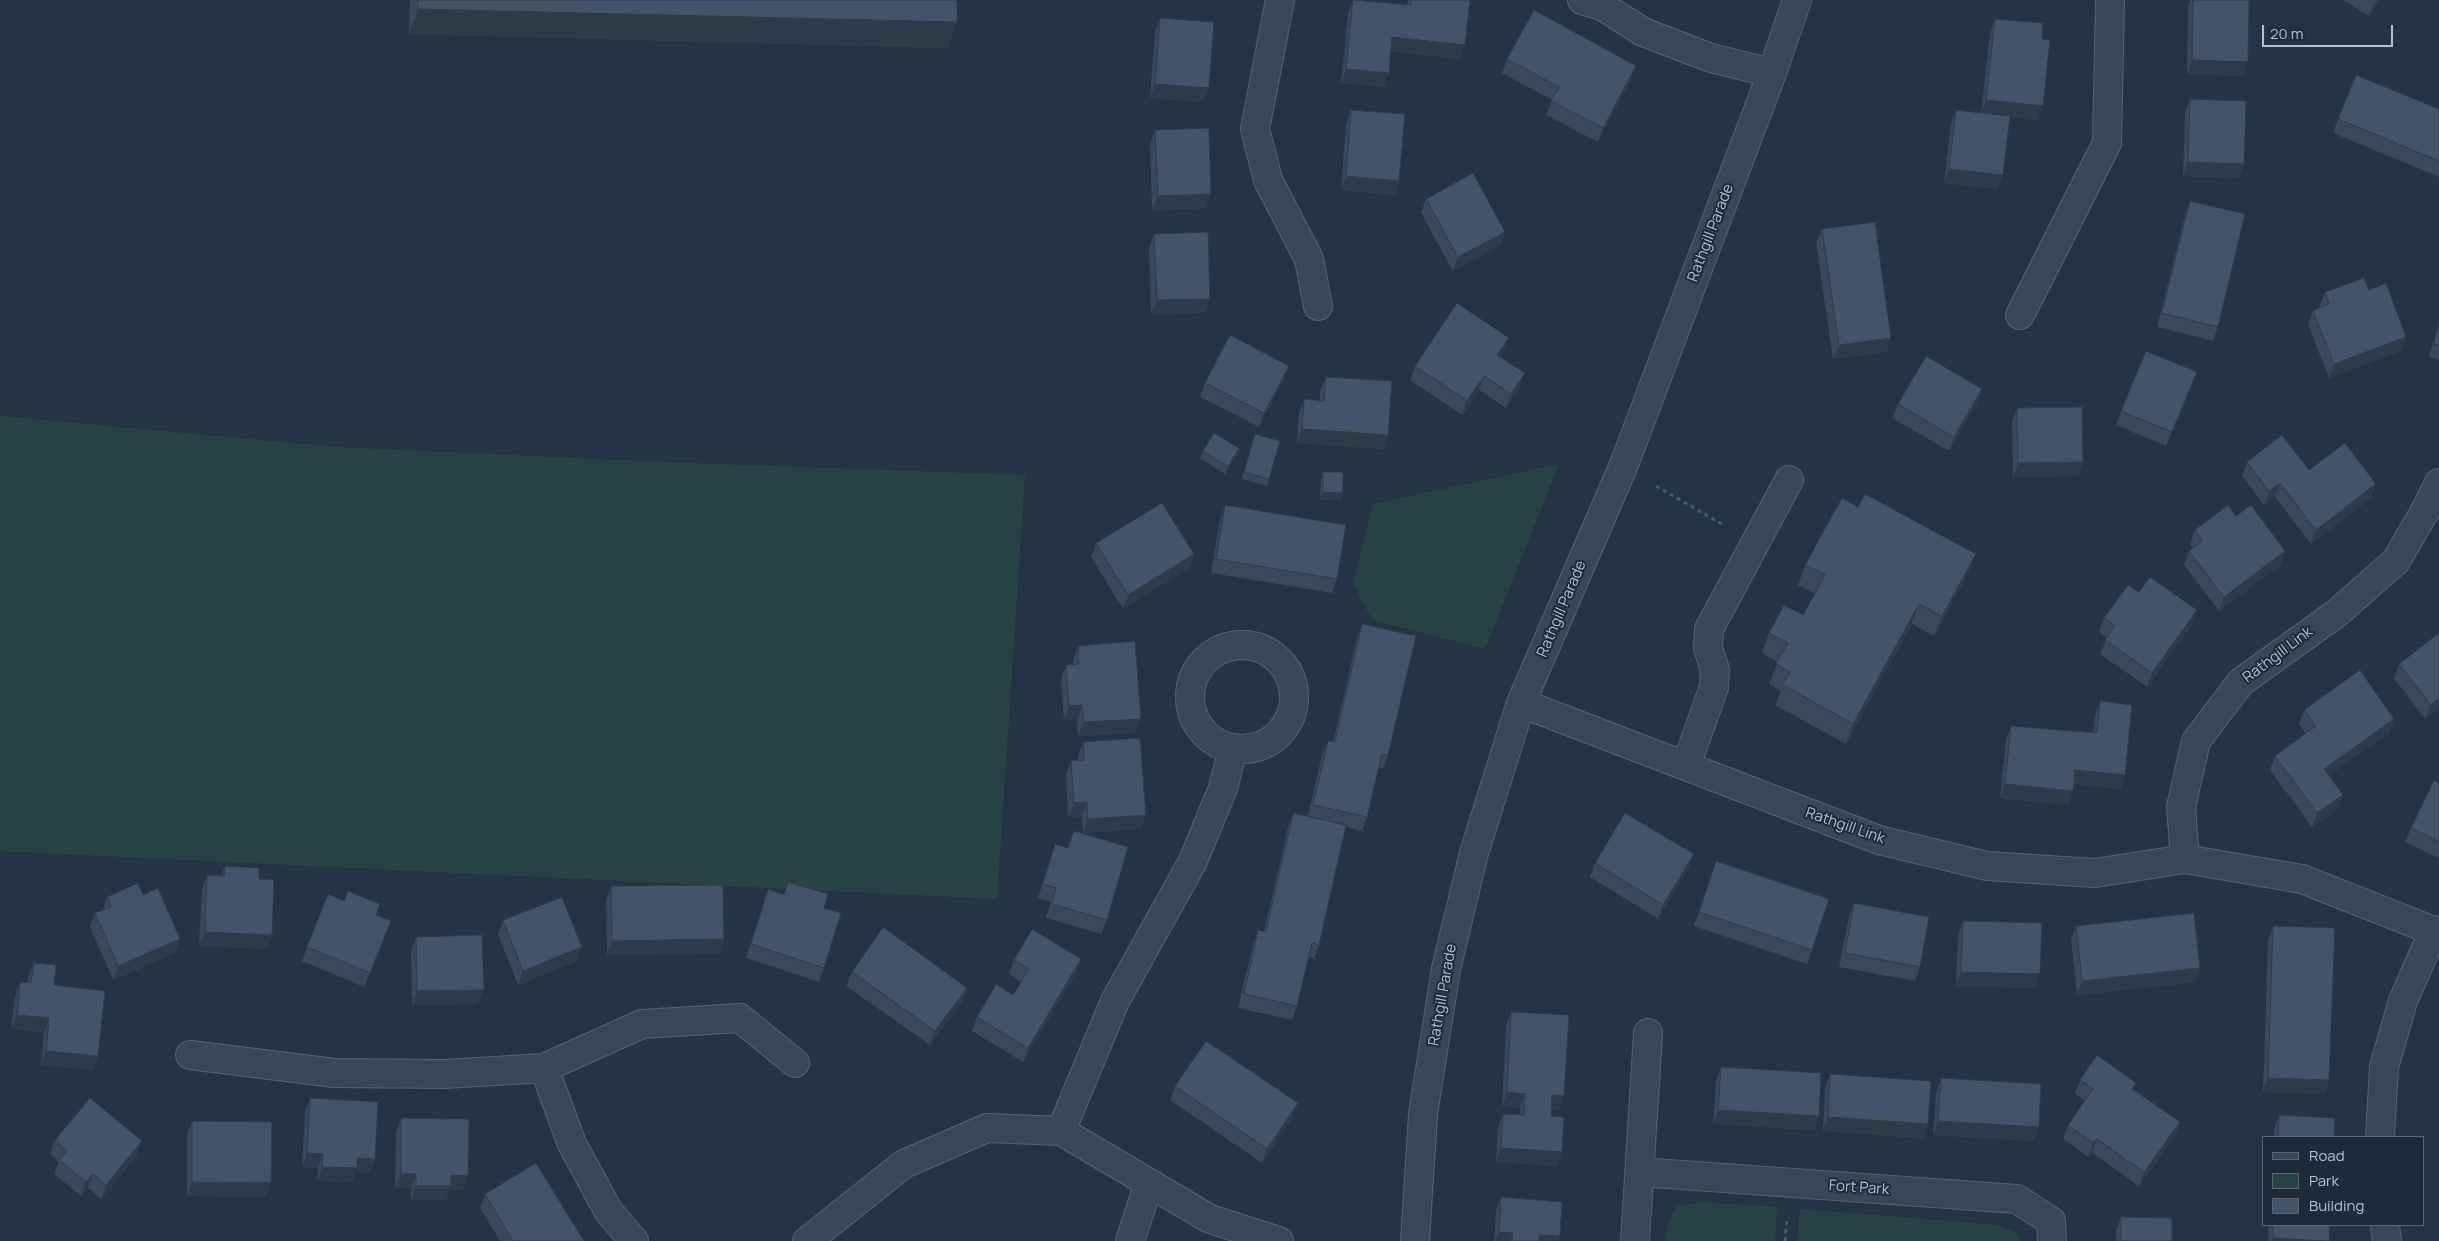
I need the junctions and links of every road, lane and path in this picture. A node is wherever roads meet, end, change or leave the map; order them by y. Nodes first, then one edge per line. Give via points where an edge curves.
1 (1280, 0) edge
2 (1797, 0) edge
3 (2110, 0) edge
4 (1597, 2) edge
5 (1772, 73) junction
6 (1318, 306) dead end
7 (2020, 315) dead end
8 (1623, 467) junction
9 (1789, 480) dead end
10 (2439, 483) edge
11 (1755, 543) junction
12 (1521, 703) junction
13 (1232, 749) dead end
14 (1686, 766) junction
15 (2186, 859) junction
16 (2436, 932) edge
17 (1648, 1033) dead end
18 (190, 1055) dead end
19 (795, 1063) dead end
20 (544, 1068) junction
21 (1061, 1131) junction
22 (2380, 1136) edge
23 (1640, 1172) junction
24 (1149, 1183) junction
25 (2385, 1226) edge
26 (634, 1241) edge
27 (807, 1241) edge
28 (1130, 1241) edge
29 (1279, 1241) edge
30 (1415, 1241) edge
31 (1635, 1241) edge
32 (2052, 1241) edge
33 (2387, 1241) edge

1 - 6 street via 1255,129 1268,180 1309,259
2 - 5 street, Rathgill Parade
3 - 7 street via 2107,144
4 - 5 street via 1643,32 1711,58
5 - 8 street, Rathgill Parade
8 - 11 path
8 - 12 street, Rathgill Parade
9 - 11 street
10 - 15 street, Rathgill Link via 2396,561 2336,613 2242,682 2196,741 2181,807
11 - 14 street via 1709,629 1708,648 1715,670 1714,687
12 - 14 street, Rathgill Link
12 - 30 street, Rathgill Parade via 1474,852 1446,969 1423,1114
13 - 21 street via 1223,788 1193,861 1115,1001
14 - 15 street, Rathgill Link via 1879,840 1987,866 2095,873
15 - 16 street, Rathgill Link via 2302,879
16 - 22 street, Rathgill Link via 2403,1001 2384,1067
17 - 23 street
18 - 20 street via 334,1073 445,1074
19 - 20 street via 740,1018 642,1024
20 - 26 street via 572,1144 609,1212
21 - 24 street
21 - 27 street via 987,1128 979,1131 904,1164
23 - 31 street
23 - 32 street, Fort Park via 2017,1199 2052,1221
24 - 28 street
24 - 29 street via 1210,1218
25 - 33 street

